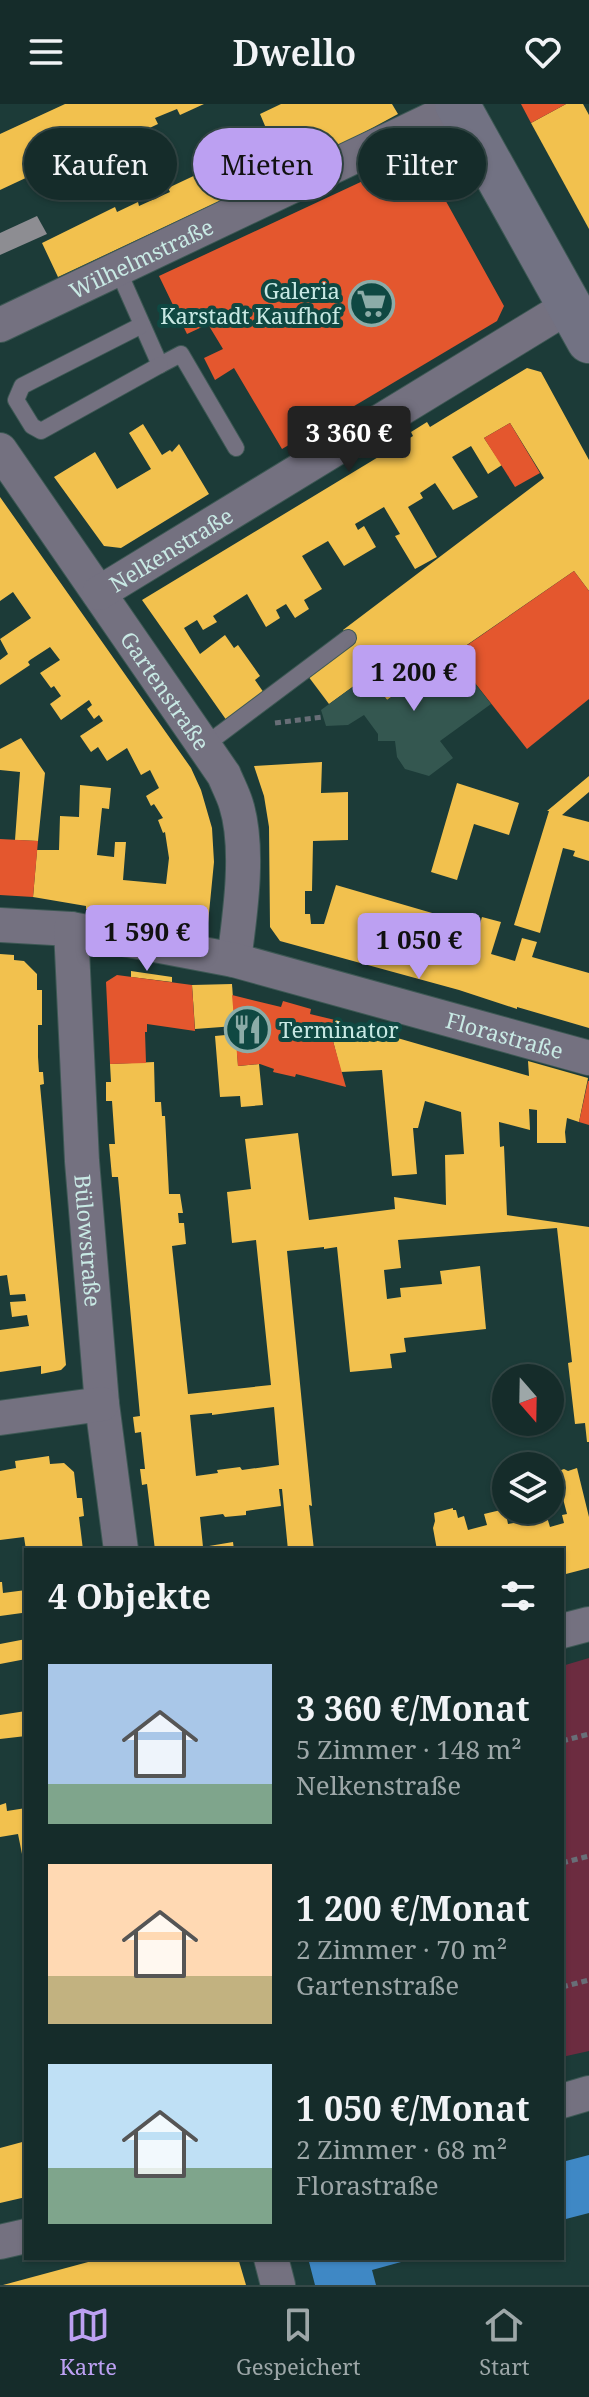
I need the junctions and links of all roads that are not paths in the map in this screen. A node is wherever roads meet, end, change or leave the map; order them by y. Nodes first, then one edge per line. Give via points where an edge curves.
1 (450, 104) edge
2 (457, 104) edge
3 (118, 270) junction
4 (579, 323) edge
5 (0, 325) edge
6 (142, 325) junction
7 (160, 365) junction
8 (236, 448) dead end
9 (0, 450) edge
10 (99, 593) junction
11 (348, 638) dead end
12 (204, 746) junction
13 (0, 925) edge
14 (71, 929) junction
15 (234, 960) junction
16 (589, 1058) edge
17 (102, 1404) junction
18 (0, 1418) edge
19 (121, 1548) edge
20 (589, 1624) edge
21 (564, 1630) edge
22 (589, 2093) edge
23 (564, 2100) edge
24 (24, 2236) edge
25 (0, 2242) edge
26 (272, 2260) edge
27 (278, 2285) edge

1 - 3 street, Wilhelmstraße via 435,118
2 - 4 main road
3 - 5 street, Wilhelmstraße
3 - 6 lane
4 - 10 street, Nelkenstraße
6 - 7 lane
6 - 7 lane via 22,386 16,400 41,431
7 - 8 lane via 181,354
9 - 10 street, Gartenstraße
10 - 12 street, Gartenstraße
11 - 12 lane
12 - 15 street, Gartenstraße via 237,806 242,838
13 - 14 street, Florastraße
14 - 15 street, Florastraße
14 - 17 street, Bülowstraße via 82,1161
15 - 16 street, Florastraße
17 - 18 street
17 - 19 street, Bülowstraße
20 - 21 street
22 - 23 street
24 - 25 street
26 - 27 street

